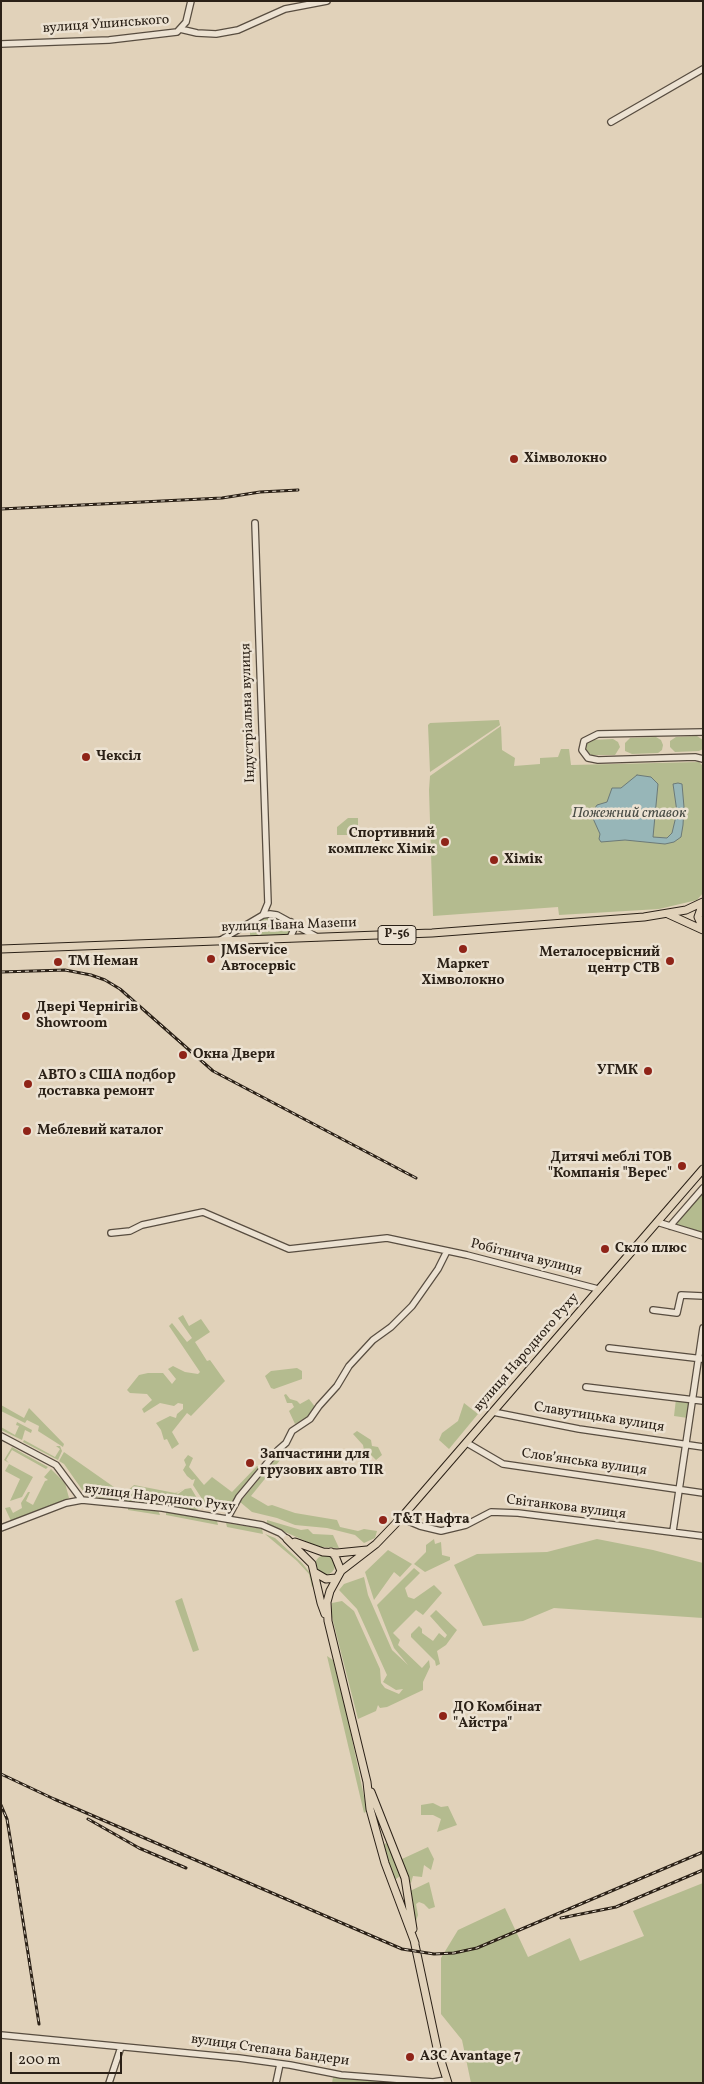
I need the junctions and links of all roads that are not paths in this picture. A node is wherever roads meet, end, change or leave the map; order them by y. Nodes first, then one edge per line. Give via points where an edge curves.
1 (191, 1) edge
2 (327, 1) edge
3 (180, 29) junction
4 (1, 44) edge
5 (703, 69) edge
6 (611, 122) dead end
7 (255, 523) dead end
8 (703, 732) edge
9 (701, 757) edge
10 (703, 902) edge
11 (268, 903) junction
12 (668, 914) junction
13 (263, 915) junction
14 (277, 915) junction
15 (290, 921) junction
16 (248, 925) junction
17 (703, 929) edge
18 (290, 938) junction
19 (319, 938) junction
20 (250, 940) junction
21 (218, 941) junction
22 (1, 949) edge
23 (703, 1170) edge
24 (703, 1188) edge
25 (657, 1222) junction
26 (670, 1226) junction
27 (111, 1233) dead end
28 (703, 1236) edge
29 (448, 1251) junction
30 (598, 1289) junction
31 (703, 1296) edge
32 (653, 1310) dead end
33 (703, 1328) edge
34 (609, 1348) dead end
35 (700, 1358) edge
36 (586, 1387) dead end
37 (693, 1400) junction
38 (703, 1401) edge
39 (493, 1412) junction
40 (1, 1436) edge
41 (467, 1443) junction
42 (687, 1444) junction
43 (703, 1447) edge
44 (680, 1489) junction
45 (703, 1493) edge
46 (82, 1500) junction
47 (401, 1518) junction
48 (227, 1519) junction
49 (1, 1528) edge
50 (673, 1532) junction
51 (703, 1536) edge
52 (287, 1539) junction
53 (367, 1550) junction
54 (327, 1552) junction
55 (312, 1564) junction
56 (341, 1571) junction
57 (314, 1572) junction
58 (336, 1578) junction
59 (328, 1621) junction
60 (367, 1782) junction
61 (415, 1943) junction
62 (1, 2035) edge
63 (121, 2047) junction
64 (280, 2064) junction
65 (447, 2081) edge
66 (109, 2083) edge
67 (276, 2083) edge

1 - 3 street, вулиця Ушинського via 186,22
2 - 3 street via 285,9 216,34
3 - 4 street, вулиця Ушинського via 142,37
5 - 6 street
7 - 11 street, Індустріальна вулиця
8 - 9 street via 598,734 582,745 583,753 592,760
10 - 12 main road, вулиця Івана Мазепи / Р-56
10 - 17 main road via 698,917
11 - 13 street, Індустріальна вулиця
11 - 14 street
12 - 17 main road, вулиця Івана Мазепи / Р-56
12 - 19 main road, вулиця Івана Мазепи / Р-56 via 432,933
13 - 14 street
13 - 16 street
14 - 15 street
15 - 18 street via 294,929
15 - 19 street
16 - 20 street
16 - 21 street
18 - 19 main road, вулиця Івана Мазепи / Р-56
18 - 20 main road, вулиця Івана Мазепи / Р-56
20 - 21 main road, вулиця Івана Мазепи / Р-56
21 - 22 main road, вулиця Івана Мазепи / Р-56
23 - 25 main road, вулиця Народного Руху
24 - 26 street
25 - 26 street
25 - 30 main road, вулиця Народного Руху
26 - 28 street
27 - 29 street, Робітнича вулиця via 203,1212 289,1249 387,1238
29 - 30 street, Робітнича вулиця
29 - 48 street via 412,1306 349,1366 310,1419 292,1430 286,1443 239,1496
30 - 39 main road, вулиця Народного Руху
31 - 32 street via 681,1295 678,1313
33 - 35 street
34 - 35 street
35 - 37 street
36 - 37 street
37 - 38 street
37 - 42 street
39 - 41 main road, вулиця Народного Руху
39 - 42 street, Славутицька вулиця via 579,1429
40 - 46 street via 56,1465
41 - 44 street, Словʼянська вулиця via 503,1464
41 - 47 main road, вулиця Народного Руху
42 - 43 street, Славутицька вулиця
42 - 44 street
44 - 45 street, Словʼянська вулиця
44 - 50 street
46 - 48 street, вулиця Народного Руху
46 - 49 street, вулиця Народного Руху
47 - 50 street, Світанкова вулиця via 441,1531 466,1526 491,1512 518,1513
47 - 53 main road, вулиця Народного Руху
48 - 52 street, вулиця Народного Руху via 262,1525
50 - 51 street, Світанкова вулиця
52 - 54 main road
52 - 55 main road
53 - 54 main road
53 - 56 main road, вулиця Народного Руху
54 - 55 main road via 317,1554
54 - 56 main road via 335,1556
55 - 57 main road
56 - 58 main road
57 - 58 main road via 326,1578
57 - 59 main road
58 - 59 main road via 327,1602
59 - 60 main road
60 - 61 main road via 370,1810 385,1863
60 - 61 main road via 405,1878
61 - 65 main road
62 - 63 street, вулиця Степана Бандери
63 - 64 street, вулиця Степана Бандери
63 - 66 street
64 - 65 street, вулиця Степана Бандери via 341,2075
64 - 67 street

